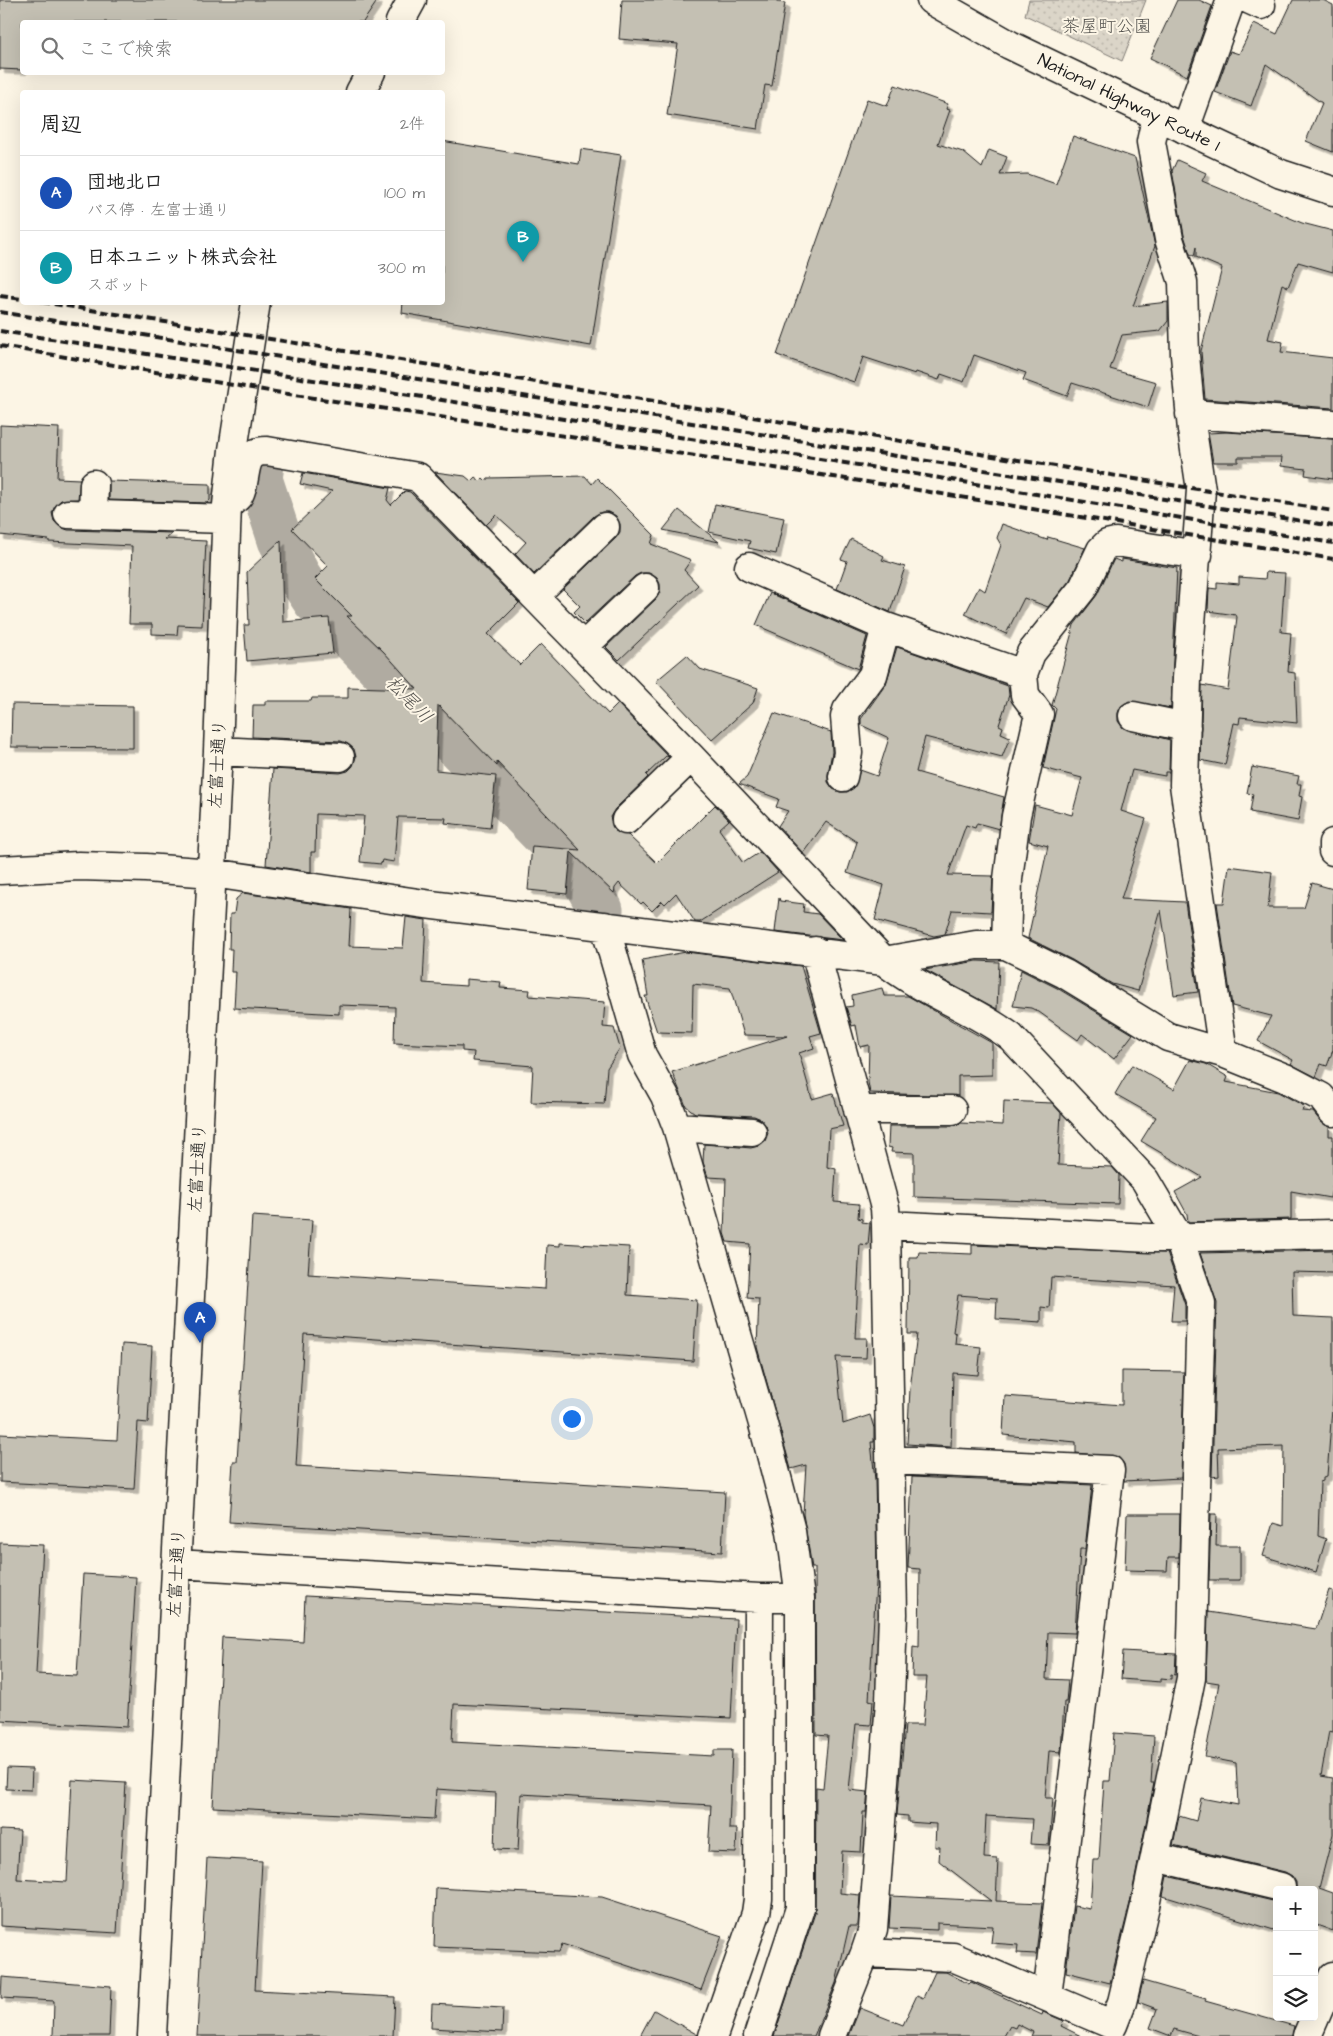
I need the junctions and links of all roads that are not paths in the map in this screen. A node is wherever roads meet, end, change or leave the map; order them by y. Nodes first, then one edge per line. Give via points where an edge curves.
1 (412, 0) edge
2 (932, 0) edge
3 (1231, 0) edge
4 (401, 20) edge
5 (369, 75) edge
6 (361, 90) edge
7 (1157, 114) junction
8 (1185, 129) junction
9 (1333, 190) edge
10 (256, 305) edge
11 (1190, 414) junction
12 (1333, 424) edge
13 (94, 484) dead end
14 (226, 512) junction
15 (605, 527) dead end
16 (1198, 555) junction
17 (749, 567) dead end
18 (645, 588) dead end
19 (535, 594) junction
20 (886, 627) junction
21 (584, 646) junction
22 (1022, 674) junction
23 (1133, 716) dead end
24 (1186, 728) junction
25 (218, 751) junction
26 (340, 756) dead end
27 (691, 757) junction
28 (842, 777) dead end
29 (626, 820) dead end
30 (1333, 843) edge
31 (1333, 851) edge
32 (0, 870) edge
33 (212, 873) junction
34 (605, 926) junction
35 (1006, 945) junction
36 (815, 951) junction
37 (884, 961) junction
38 (1223, 1053) junction
39 (1329, 1096) edge
40 (858, 1110) junction
41 (952, 1110) dead end
42 (677, 1127) junction
43 (752, 1132) dead end
44 (886, 1225) junction
45 (1333, 1234) edge
46 (1178, 1236) junction
47 (891, 1460) junction
48 (176, 1564) junction
49 (759, 1598) junction
50 (800, 1598) junction
51 (1155, 1857) junction
52 (1277, 1886) edge
53 (865, 1954) junction
54 (1333, 1976) edge
55 (1047, 1997) junction
56 (1110, 2030) edge
57 (152, 2036) edge
58 (713, 2036) edge
59 (758, 2036) edge
60 (832, 2036) edge
61 (1307, 2036) edge

1 - 4 main road
2 - 7 main road, National Highway Route 1 via 1010,45
3 - 8 main road
5 - 6 main road
7 - 8 main road, National Highway Route 1
7 - 11 main road via 1151,142 1169,239 1183,282
8 - 9 main road, National Highway Route 1 via 1281,174
10 - 14 main road, 左富士通り via 231,458
11 - 12 main road
11 - 16 main road via 1202,490
13 - 14 main road via 80,514
14 - 19 main road via 238,496 250,457 256,452 409,474 418,477
14 - 25 main road, 左富士通り
15 - 19 main road
16 - 22 main road via 1116,542 1107,544 1082,588 1031,653
16 - 24 main road
17 - 20 main road
18 - 21 main road
19 - 21 main road
20 - 22 main road
20 - 28 main road via 873,675 845,716 848,753
21 - 27 main road
22 - 35 main road via 1025,695 1039,714 1016,816 1008,879
23 - 24 main road
24 - 38 main road via 1184,785
25 - 26 main road
25 - 33 main road, 左富士通り
27 - 29 main road
27 - 37 main road
30 - 31 main road
32 - 33 main road via 80,866
33 - 34 main road
33 - 48 main road, 左富士通り
34 - 36 main road
34 - 42 main road via 642,1055 665,1096
35 - 37 main road via 976,945
35 - 38 main road via 1065,974 1168,1037
36 - 37 main road
36 - 40 main road
37 - 46 main road via 900,974 1011,1037 1145,1180
38 - 39 main road
40 - 41 main road
40 - 44 main road via 885,1208
42 - 43 main road
42 - 50 main road via 788,1522
44 - 46 main road via 1150,1238
44 - 47 main road
45 - 46 main road
46 - 51 main road via 1201,1303 1191,1678
47 - 53 main road via 893,1614 890,1702 872,1929
47 - 55 main road via 1110,1470
48 - 49 main road
48 - 57 main road, 左富士通り
49 - 50 main road
49 - 58 main road via 758,1899
50 - 59 main road via 800,1908
51 - 52 main road
51 - 56 main road via 1122,2002
53 - 55 main road via 953,1957
53 - 60 main road
54 - 61 main road
55 - 56 main road

